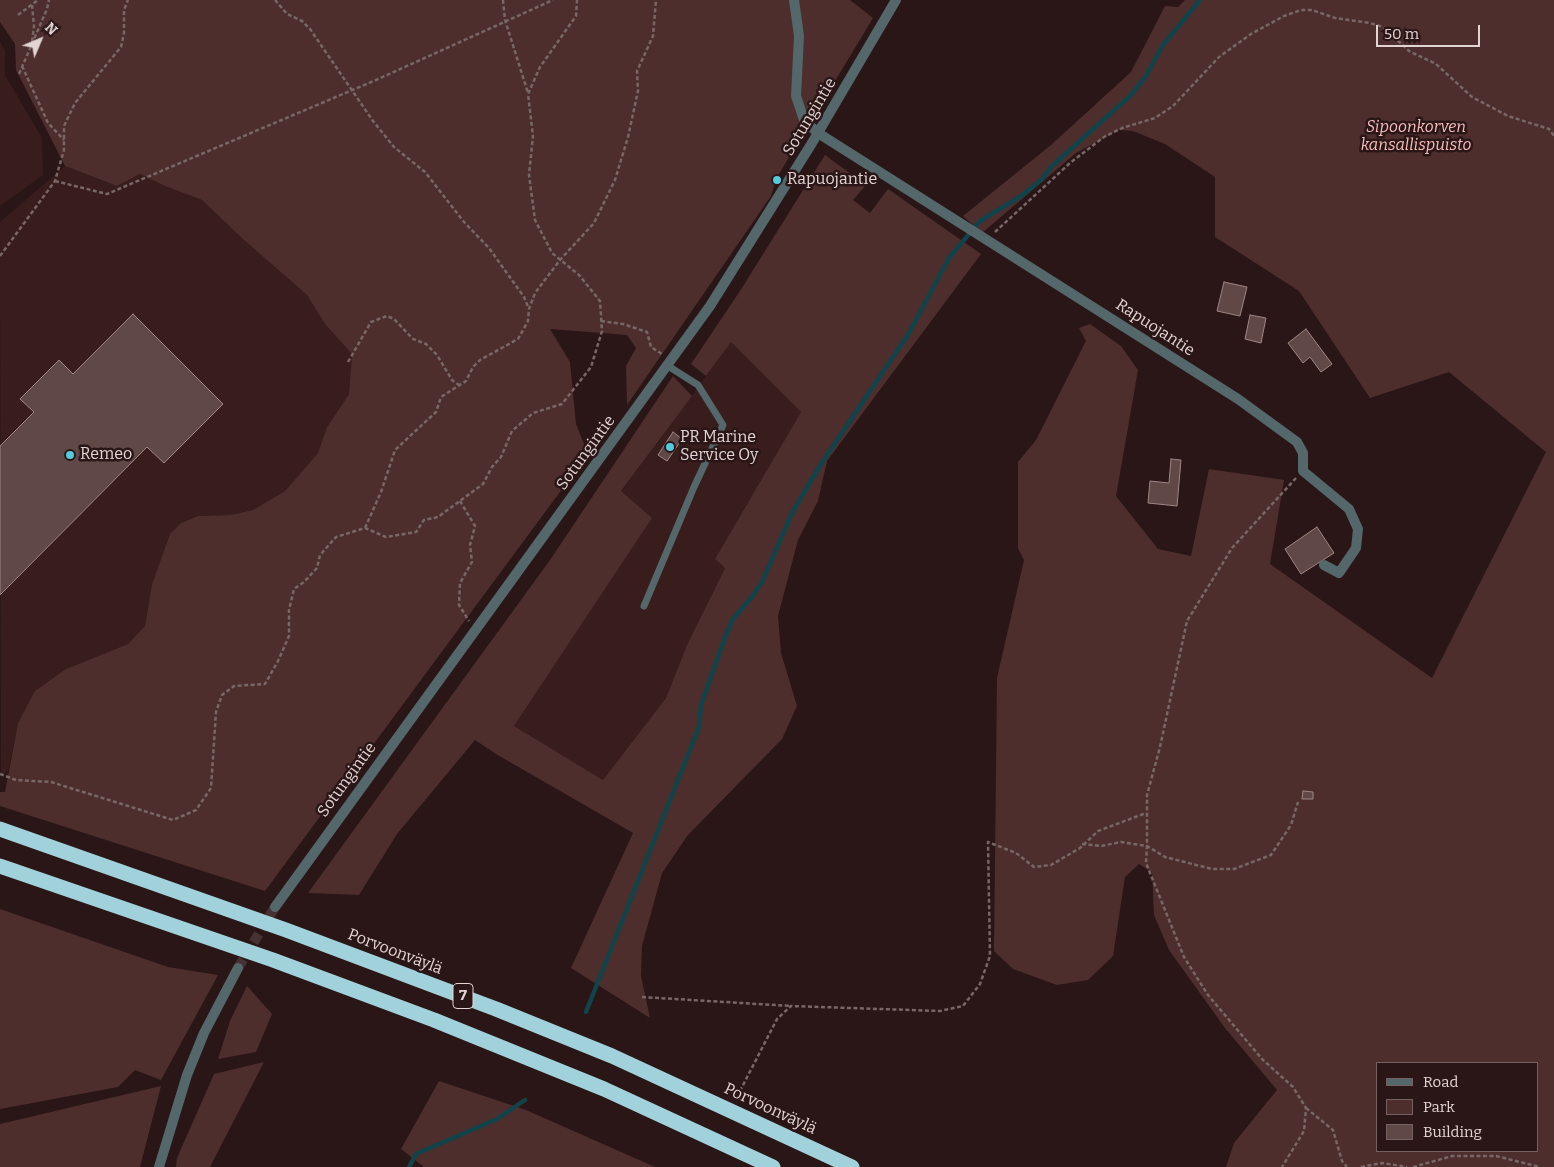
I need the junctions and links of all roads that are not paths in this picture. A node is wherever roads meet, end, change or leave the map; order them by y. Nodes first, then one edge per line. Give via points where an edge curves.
1 (794, 0) edge
2 (896, 0) edge
3 (818, 133) junction
4 (668, 366) junction
5 (1324, 565) dead end
6 (644, 606) dead end
7 (0, 829) edge
8 (0, 866) edge
9 (275, 907) tunnel mouth
10 (238, 968) tunnel mouth
11 (158, 1167) edge
12 (773, 1167) edge
13 (852, 1167) edge

1 - 3 street, Rapuojantie via 799,36 796,96 804,120
2 - 3 street, Sotungintie
3 - 4 street, Sotungintie
3 - 5 street, Rapuojantie via 1230,394 1297,442 1303,453 1303,471 1349,509 1358,529 1356,548 1340,573
4 - 6 lane via 698,385 723,425
4 - 9 street, Sotungintie
7 - 13 highway, Porvoonväylä / 7 via 286,930 496,1009 621,1060
8 - 12 highway, 7 via 273,960 434,1020 604,1089
10 - 11 street via 204,1033 187,1075

